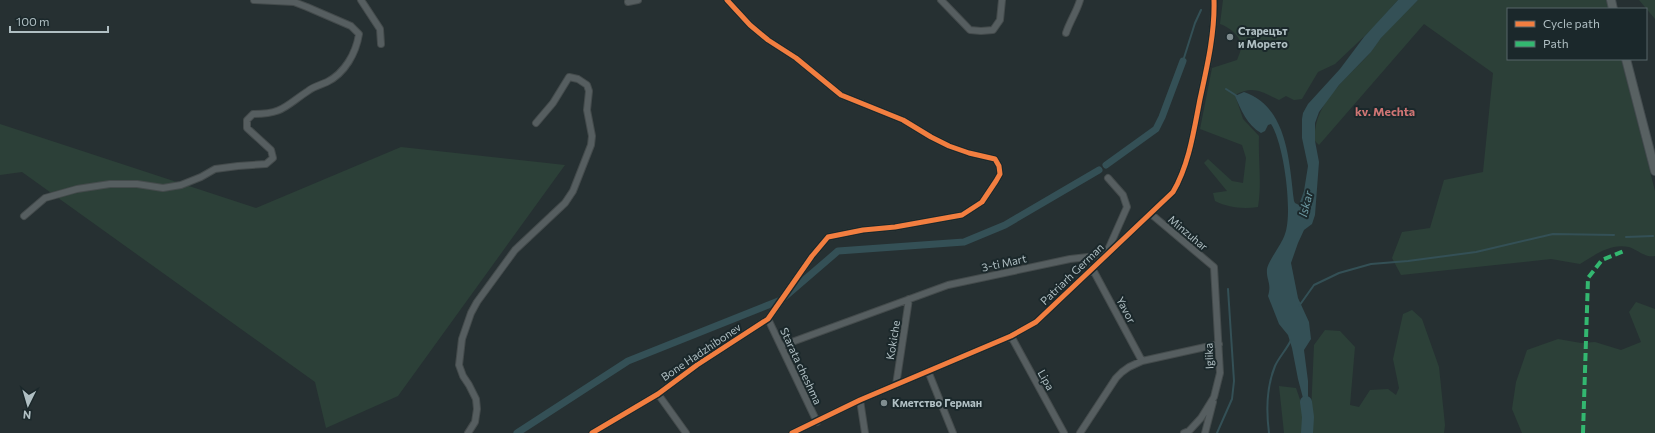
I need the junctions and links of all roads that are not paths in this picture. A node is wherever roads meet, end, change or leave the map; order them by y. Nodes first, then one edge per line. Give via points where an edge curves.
1 (254, 0) edge
2 (301, 0) edge
3 (361, 0) edge
4 (638, 0) edge
5 (727, 0) edge
6 (941, 0) edge
7 (1002, 0) edge
8 (1080, 0) edge
9 (1214, 0) edge
10 (628, 2) dead end
11 (307, 6) junction
12 (1066, 33) dead end
13 (381, 44) dead end
14 (1626, 60) edge
15 (536, 123) dead end
16 (1655, 171) edge
17 (1108, 178) dead end
18 (1151, 214) junction
19 (24, 216) dead end
20 (1105, 256) junction
21 (1214, 267) joint
22 (1092, 268) junction
23 (909, 299) junction
24 (768, 319) junction
25 (1011, 336) junction
26 (1219, 344) junction
27 (781, 346) junction
28 (1142, 361) junction
29 (928, 371) junction
30 (896, 385) junction
31 (658, 394) junction
32 (1214, 397) junction
33 (860, 400) junction
34 (817, 422) junction
35 (468, 433) edge
36 (592, 433) edge
37 (686, 433) edge
38 (792, 433) edge
39 (865, 433) edge
40 (953, 433) edge
41 (1064, 433) edge
42 (1080, 433) edge
43 (1184, 433) edge
44 (1205, 433) edge

1 - 11 street via 294,2
2 - 11 street
3 - 13 street via 380,30
4 - 10 street
5 - 24 street, Bone Hadzhibonev via 750,25 841,95 903,120 949,146 995,160 999,166 1000,174 982,202 962,215 828,237
6 - 7 street via 970,30 981,32 993,30 1000,20
8 - 12 street
9 - 18 street, Patriarh German via 1215,17 1188,154 1173,192
11 - 19 street via 351,26 359,34 357,45 343,69 329,81 309,89 282,110 253,114 247,120 247,128 271,150 273,158 266,164 215,169 181,185 163,188 116,184 77,189 45,198
14 - 16 main road
15 - 35 street via 553,104 569,77 578,79 587,86 591,145 573,191 565,203 515,250 502,266 477,302 462,339 459,365 476,399 477,409 475,422
17 - 20 street via 1123,195 1127,207
18 - 20 street, Patriarh German
18 - 21 street, Minzuhar
20 - 22 street, Patriarh German
20 - 23 street, 3-ti Mart via 1070,259 1014,270 948,285
21 - 26 street, Iglika
22 - 25 street, Patriarh German via 1036,322
22 - 28 street, Yavor
23 - 27 street, 3-ti Mart
23 - 30 street, Kokiche
24 - 27 street, Starata cheshma
24 - 31 street, Bone Hadzhibonev
25 - 29 street, Patriarh German
25 - 41 street, Lipa
26 - 28 street
26 - 32 street, Iglika via 1220,373
27 - 34 street, Starata cheshma
28 - 42 street via 1122,372
29 - 30 street, Patriarh German
29 - 40 street
30 - 33 street, Patriarh German
31 - 36 street, Bone Hadzhibonev
31 - 37 street
32 - 43 street, Iglika via 1201,418
32 - 44 street
33 - 34 street, Patriarh German
33 - 39 street
34 - 38 street, Patriarh German

